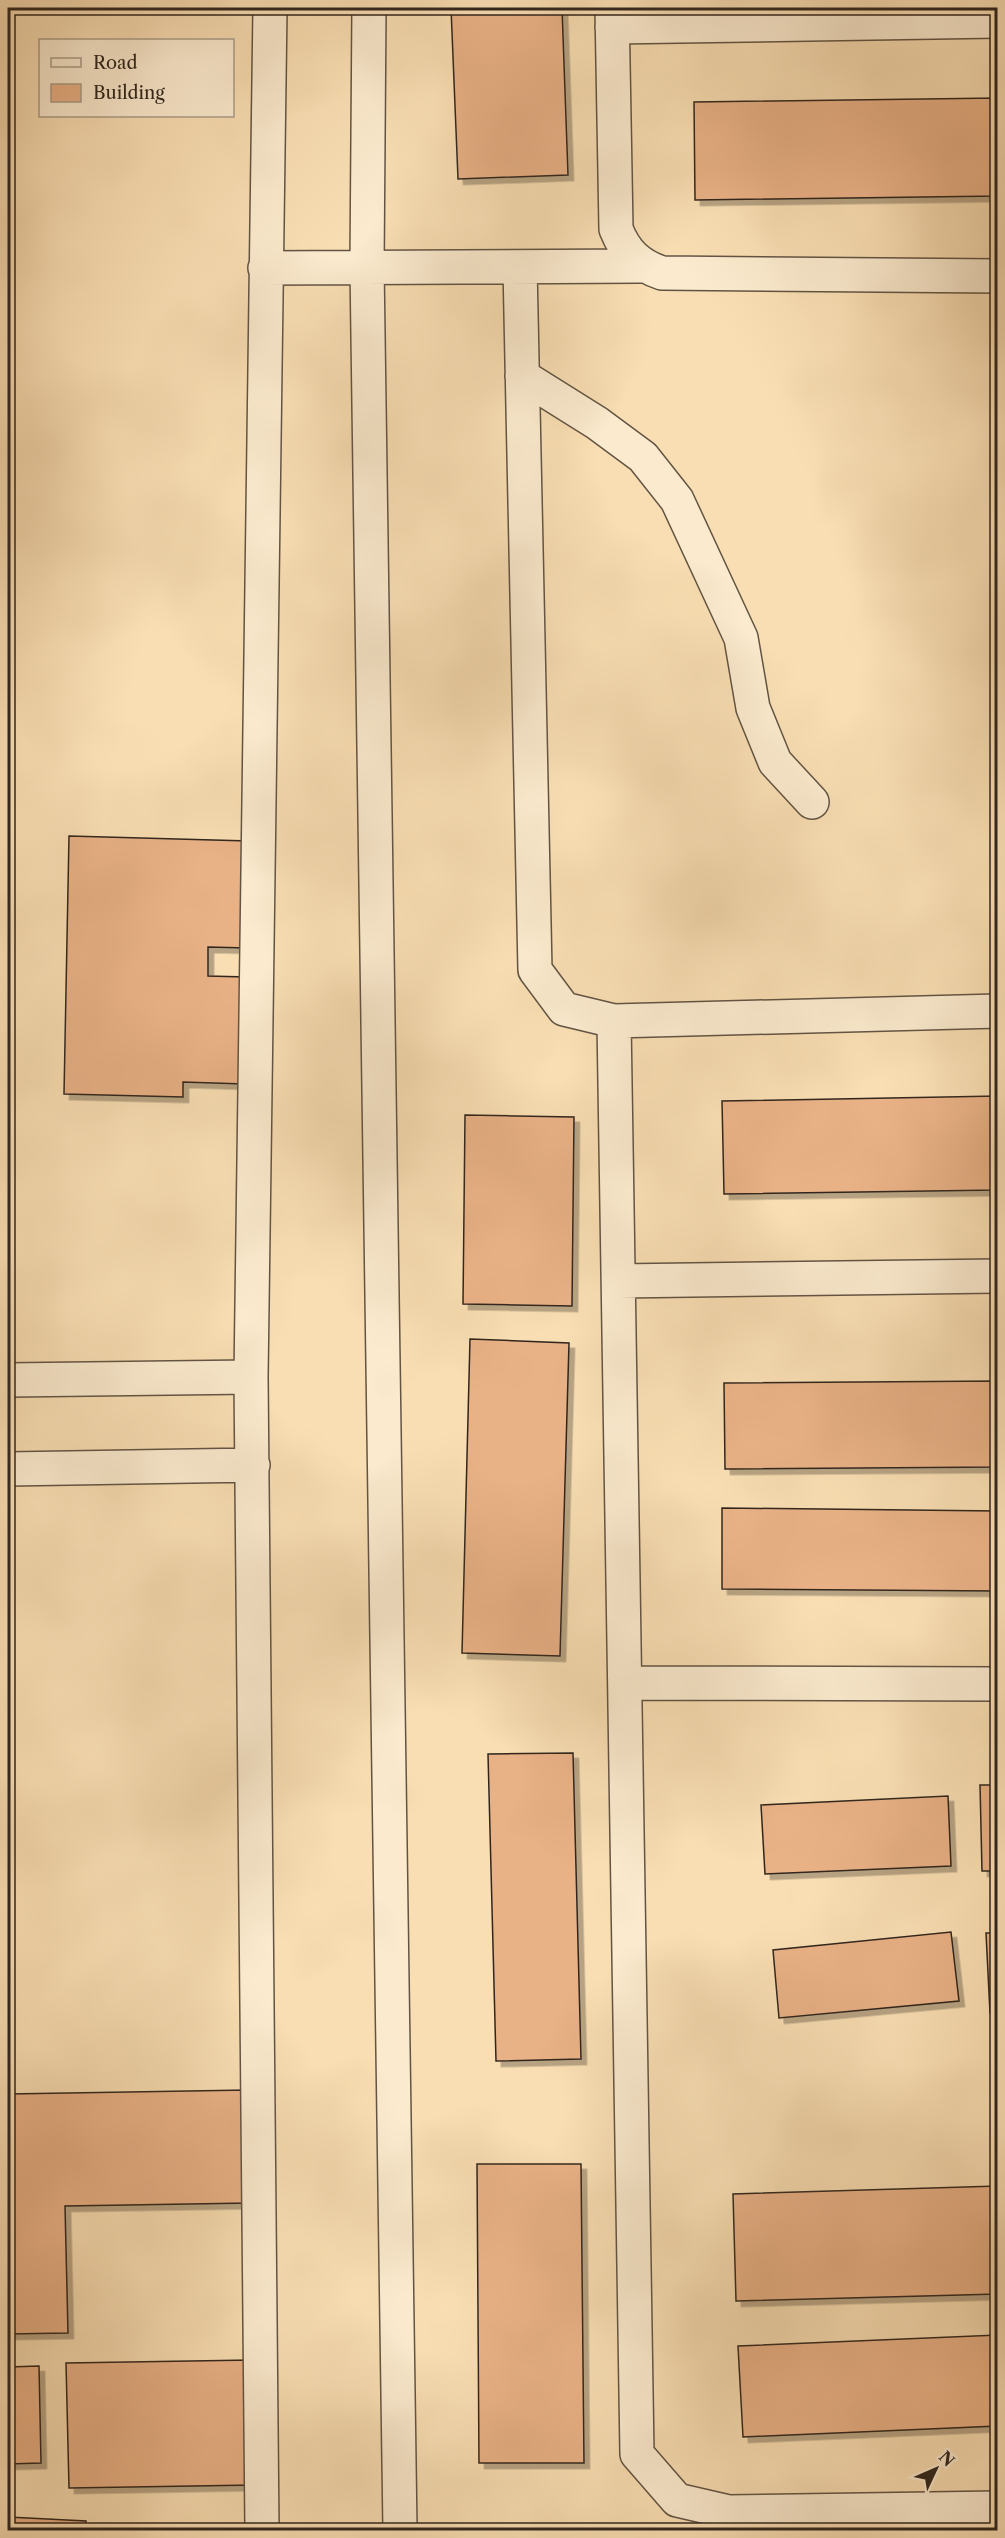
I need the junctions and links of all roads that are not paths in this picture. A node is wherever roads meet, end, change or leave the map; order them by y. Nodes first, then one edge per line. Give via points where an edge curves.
1 (270, 8) edge
2 (369, 8) edge
3 (612, 17) edge
4 (998, 21) edge
5 (641, 266) junction
6 (367, 267) junction
7 (520, 267) junction
8 (265, 268) junction
9 (998, 276) edge
10 (522, 376) junction
11 (812, 802) dead end
12 (998, 1011) edge
13 (614, 1021) junction
14 (998, 1276) edge
15 (619, 1281) junction
16 (251, 1377) junction
17 (8, 1380) edge
18 (253, 1465) junction
19 (8, 1469) edge
20 (625, 1683) junction
21 (998, 1684) edge
22 (998, 2508) edge
23 (262, 2530) edge
24 (400, 2530) edge

1 - 8 street
2 - 6 street
3 - 4 street
3 - 5 street via 616,228 621,242
5 - 7 street
5 - 9 street via 662,273
6 - 7 street
6 - 8 street
6 - 24 street
7 - 10 street
8 - 16 street
10 - 11 street via 644,457 677,500 741,638 753,708 775,762
10 - 13 street via 536,970 564,1009
12 - 13 street
13 - 15 street
14 - 15 street
15 - 20 street
16 - 17 street
16 - 18 street
18 - 19 street
18 - 23 street
20 - 21 street
20 - 22 street via 637,2454 677,2500 729,2512

